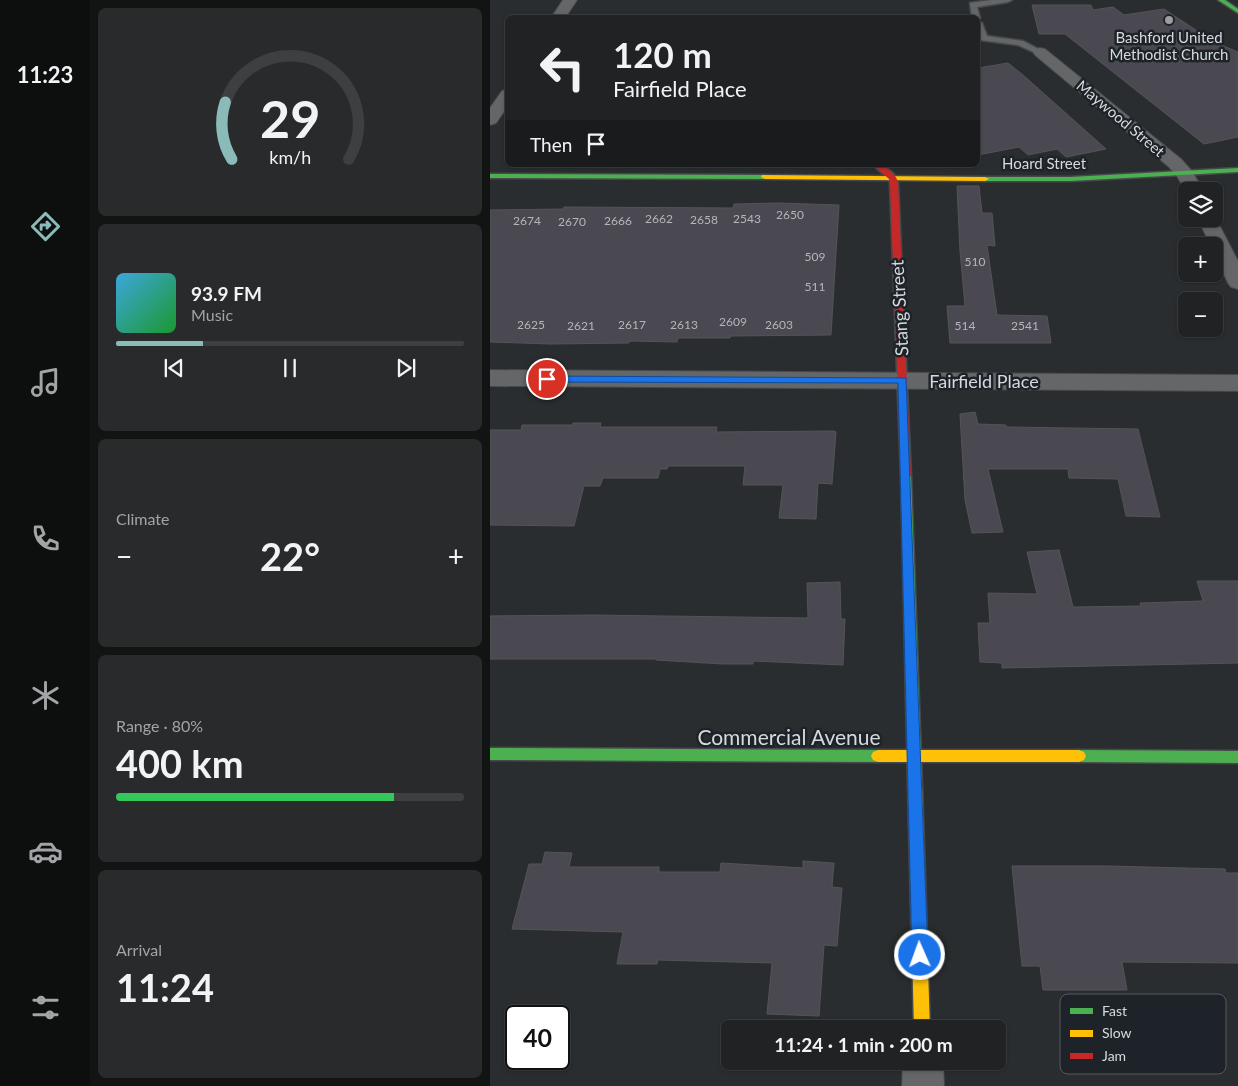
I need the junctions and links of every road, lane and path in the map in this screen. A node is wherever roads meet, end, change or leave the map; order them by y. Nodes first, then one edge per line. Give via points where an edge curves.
1 (570, 0) edge
2 (1008, 0) edge
3 (1220, 0) edge
4 (1238, 11) edge
5 (560, 15) edge
6 (975, 15) edge
7 (980, 29) edge
8 (1040, 52) joint
9 (505, 98) edge
10 (490, 120) edge
11 (879, 167) edge
12 (1238, 170) edge
13 (1185, 174) junction
14 (490, 176) edge
15 (892, 178) junction
16 (1190, 182) edge
17 (1212, 227) edge
18 (1238, 283) edge
19 (490, 378) edge
20 (903, 380) junction
21 (1238, 383) edge
22 (490, 754) edge
23 (914, 755) junction
24 (1238, 757) edge
25 (922, 1020) edge
26 (923, 1070) edge
27 (924, 1086) edge

1 - 5 street
2 - 6 lane via 973,5
3 - 4 street
7 - 8 lane via 983,38 1020,43
8 - 13 street, Maywood Street
9 - 10 street
11 - 15 street
12 - 13 street, Hoard Street
13 - 15 street, Hoard Street via 1070,179
13 - 16 street, Maywood Street
14 - 15 street, Hoard Street
15 - 20 street, Stang Street
17 - 18 street
19 - 20 street, Fairfield Place
20 - 21 street, Fairfield Place
20 - 23 street, Stang Street
22 - 23 street, Commercial Avenue
23 - 24 street, Commercial Avenue
23 - 25 street, Stang Street
26 - 27 street

